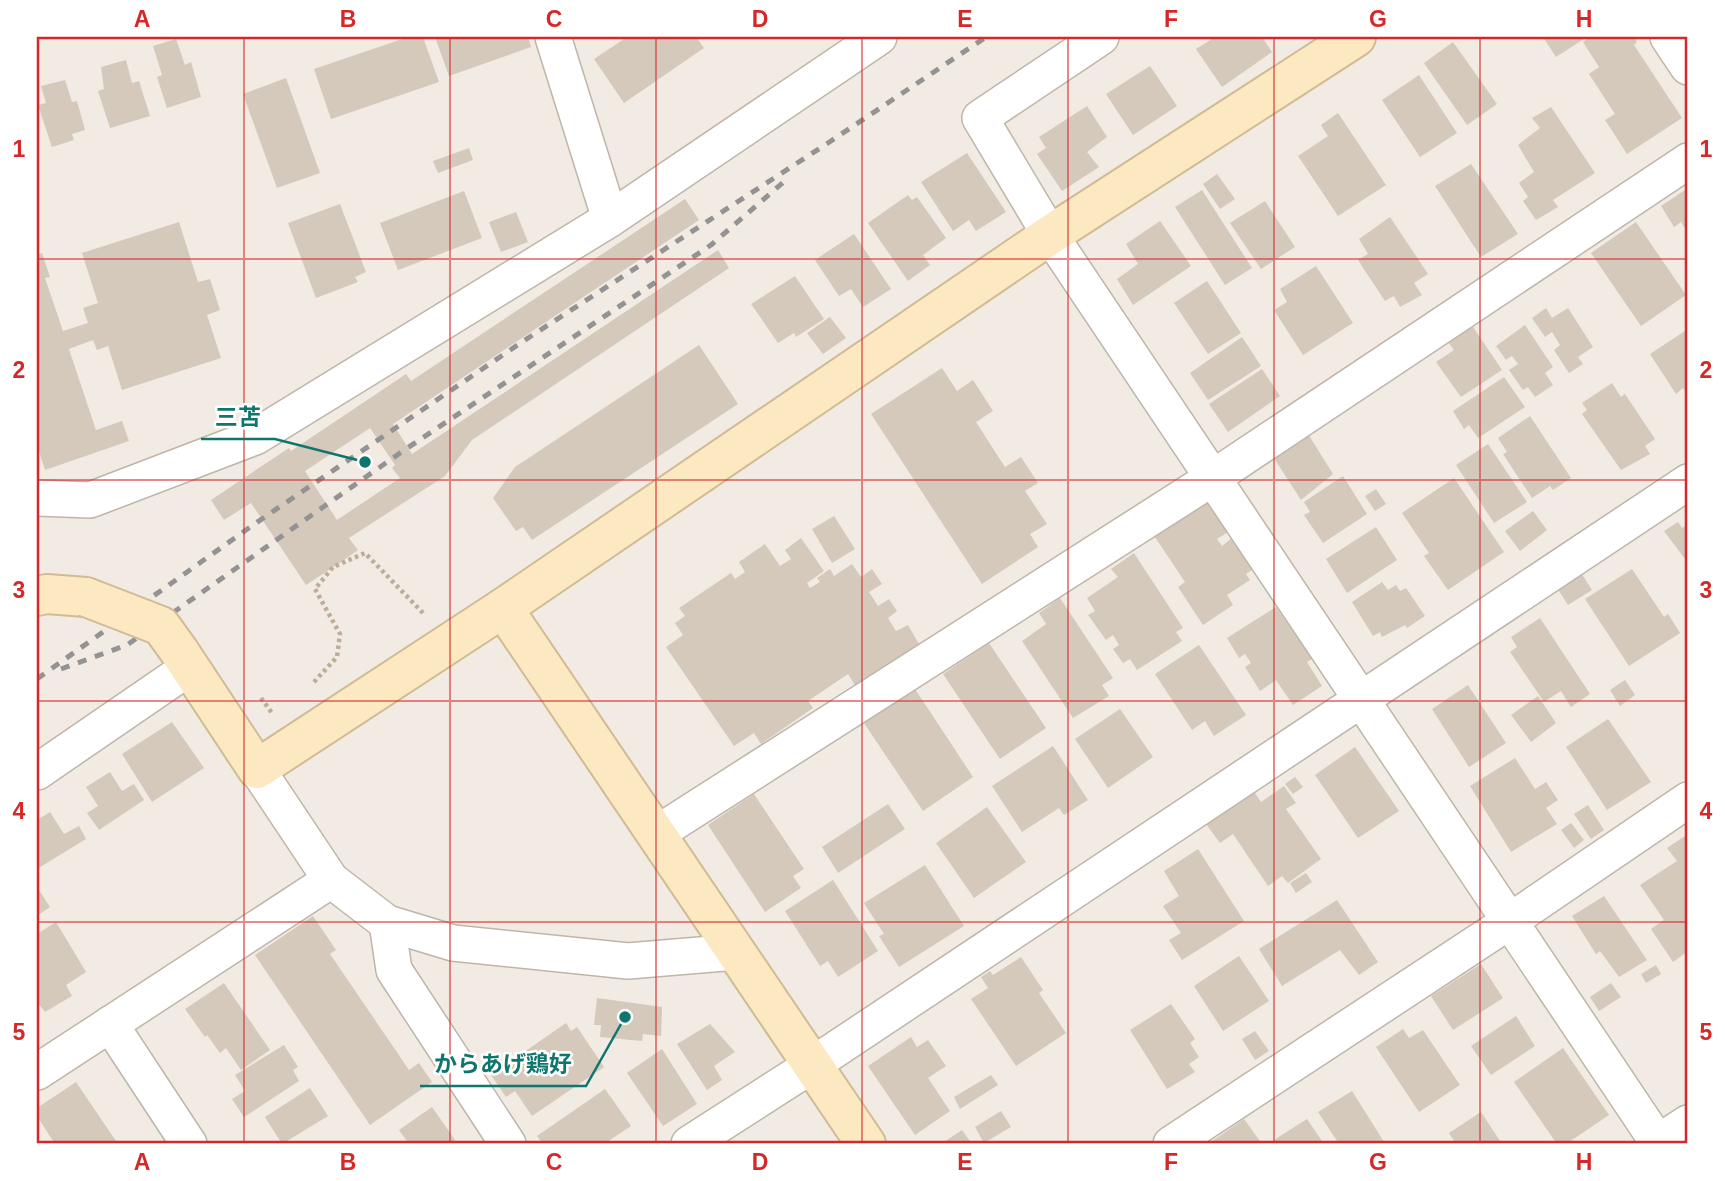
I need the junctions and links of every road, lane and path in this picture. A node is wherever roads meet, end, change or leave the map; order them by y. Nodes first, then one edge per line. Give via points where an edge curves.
1 (553, 37) edge
2 (879, 37) edge
3 (1101, 37) edge
4 (1356, 37) edge
5 (1668, 37) edge
6 (1688, 67) edge
7 (1688, 161) edge
8 (610, 219) junction
9 (1050, 235) junction
10 (1211, 479) junction
11 (1688, 482) edge
12 (37, 498) edge
13 (37, 596) edge
14 (503, 608) junction
15 (433, 623) dead end
16 (184, 659) junction
17 (255, 689) dead end
18 (306, 691) dead end
19 (1361, 699) junction
20 (282, 710) dead end
21 (257, 769) junction
22 (37, 772) edge
23 (1688, 800) edge
24 (656, 834) junction
25 (331, 880) junction
26 (1510, 921) junction
27 (387, 923) junction
28 (736, 953) junction
29 (110, 1024) junction
30 (812, 1065) junction
31 (37, 1072) edge
32 (1688, 1123) edge
33 (189, 1144) edge
34 (508, 1144) edge
35 (689, 1144) edge
36 (866, 1144) edge
37 (1171, 1144) edge
38 (1658, 1144) edge

1 - 8 street
2 - 8 street
3 - 9 street via 980,118
4 - 9 street
5 - 6 street
7 - 10 street
8 - 12 street via 255,437 90,500
9 - 10 street
9 - 14 street
10 - 19 street
10 - 24 street
11 - 19 street
13 - 16 street, bridge via 86,597 161,626
14 - 21 street
14 - 24 street
15 - 18 path via 365,553 333,567 315,589 340,634 337,657
16 - 21 street
16 - 22 street
17 - 20 path via 274,715
19 - 26 street
19 - 30 street
21 - 25 street
23 - 26 street
24 - 28 street
25 - 27 street
25 - 29 street
26 - 37 street
26 - 38 street
27 - 28 street via 453,943 628,961
27 - 34 street via 394,970
28 - 30 street
29 - 31 street
29 - 33 street
30 - 35 street
30 - 36 street
32 - 38 street

